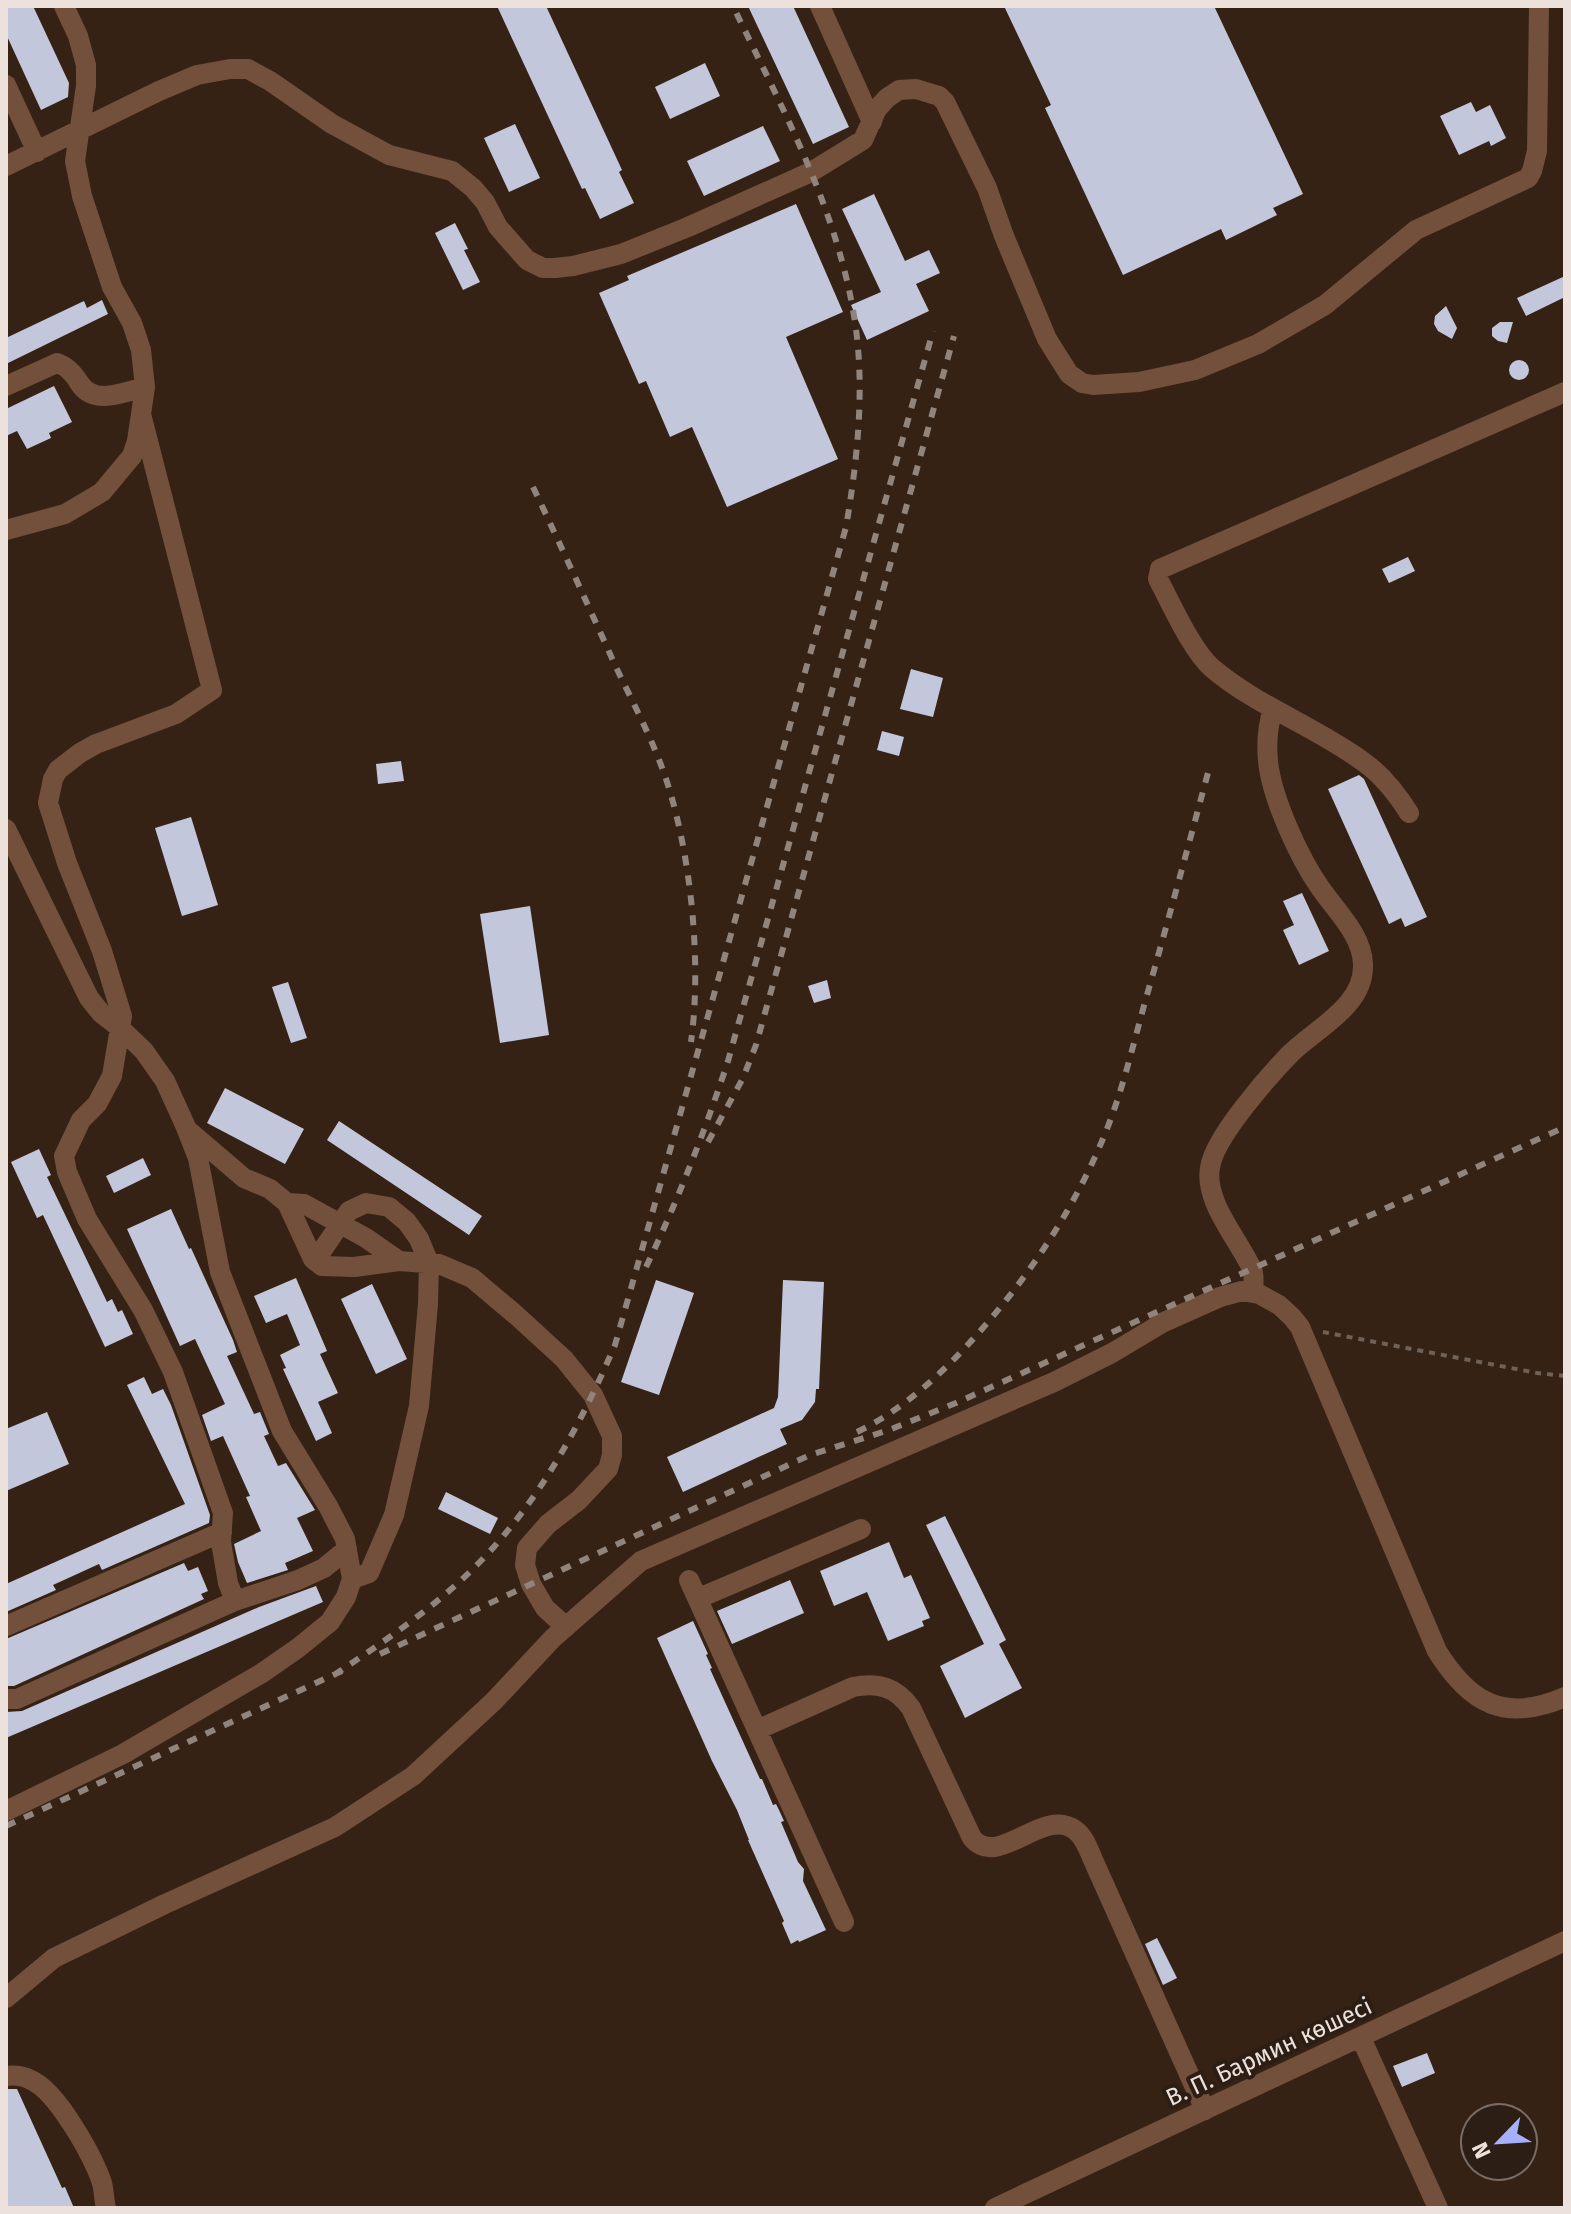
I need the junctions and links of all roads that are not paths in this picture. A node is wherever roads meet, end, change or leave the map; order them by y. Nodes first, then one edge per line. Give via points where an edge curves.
1 (64, 6) edge
2 (820, 6) edge
3 (1539, 6) edge
4 (6, 85) edge
5 (872, 122) junction
6 (79, 132) junction
7 (37, 152) junction
8 (6, 166) edge
9 (6, 386) edge
10 (145, 387) junction
11 (1565, 392) edge
12 (141, 414) junction
13 (6, 530) edge
14 (1273, 709) junction
15 (1409, 813) dead end
16 (6, 829) edge
17 (119, 1027) junction
18 (188, 1130) junction
19 (287, 1203) junction
20 (340, 1224) junction
21 (315, 1261) junction
22 (399, 1261) junction
23 (429, 1263) junction
24 (1253, 1293) junction
25 (861, 1529) dead end
26 (222, 1532) junction
27 (347, 1549) junction
28 (352, 1579) junction
29 (689, 1580) dead end
30 (699, 1598) junction
31 (235, 1601) junction
32 (6, 1626) edge
33 (566, 1627) junction
34 (1565, 1697) edge
35 (6, 1699) edge
36 (757, 1730) junction
37 (6, 1811) edge
38 (844, 1922) dead end
39 (1565, 1941) edge
40 (6, 1998) edge
41 (1361, 2038) junction
42 (6, 2076) edge
43 (1205, 2110) junction
44 (106, 2208) edge
45 (995, 2208) edge
46 (1438, 2208) edge

1 - 6 street via 86,65
2 - 5 street
3 - 5 street via 1537,151 1528,178 1416,230 1325,305 1258,344 1195,370 1139,382 1082,383 1062,364 987,188 939,96 899,90 877,109
4 - 7 street
5 - 6 street via 863,140 811,172 621,254 555,268 527,260 498,227 485,202 452,171 389,155 248,69 197,75
6 - 7 street
6 - 10 street via 75,161 82,196 112,287 141,350
7 - 8 street
9 - 10 street via 57,363 84,390 100,397
10 - 12 street
11 - 14 street via 1160,569 1158,579 1210,667
12 - 13 street via 132,456 102,492 65,514
12 - 17 street via 212,690 176,714 80,753 58,770 49,790 50,816 114,987 122,1016
14 - 15 street via 1367,764
14 - 24 street via 1269,768 1276,794 1304,862 1360,944 1364,967 1347,1006 1290,1054 1222,1137 1211,1164 1209,1183 1252,1269
16 - 17 street via 89,998
17 - 18 street via 165,1081
17 - 26 street via 112,1076 64,1156 67,1172 87,1219 143,1310 173,1372 223,1513
18 - 19 street via 244,1178
18 - 27 street via 220,1272 251,1355 282,1431 328,1506
19 - 20 street via 304,1204
19 - 21 street
20 - 21 street
20 - 22 street
20 - 23 street via 349,1211 366,1203 389,1207 407,1222
21 - 22 street via 354,1267
22 - 23 street
23 - 28 street via 419,1406 394,1515 369,1573
23 - 33 street via 472,1278 564,1359 593,1395 612,1436 608,1469 527,1548 531,1584 545,1608
24 - 33 street via 1220,1297 1054,1382 661,1550 641,1561
24 - 34 street via 1279,1305 1300,1327 1451,1674 1492,1705 1532,1710
25 - 30 street
26 - 31 street
26 - 32 street
27 - 28 street
27 - 31 street via 324,1568
28 - 37 street via 330,1622 262,1673 123,1754
29 - 30 street
30 - 36 street
31 - 35 street via 17,1699
33 - 40 street via 413,1776 365,1808 335,1827 54,1958
36 - 38 street
36 - 43 street via 853,1687 881,1685 911,1708 978,1846 997,1847 1053,1825 1075,1830
39 - 41 street, В. П. Бармин көшесі
41 - 43 street, В. П. Бармин көшесі
41 - 46 street
42 - 44 street via 33,2080 63,2112 102,2184
43 - 45 street, В. П. Бармин көшесі

